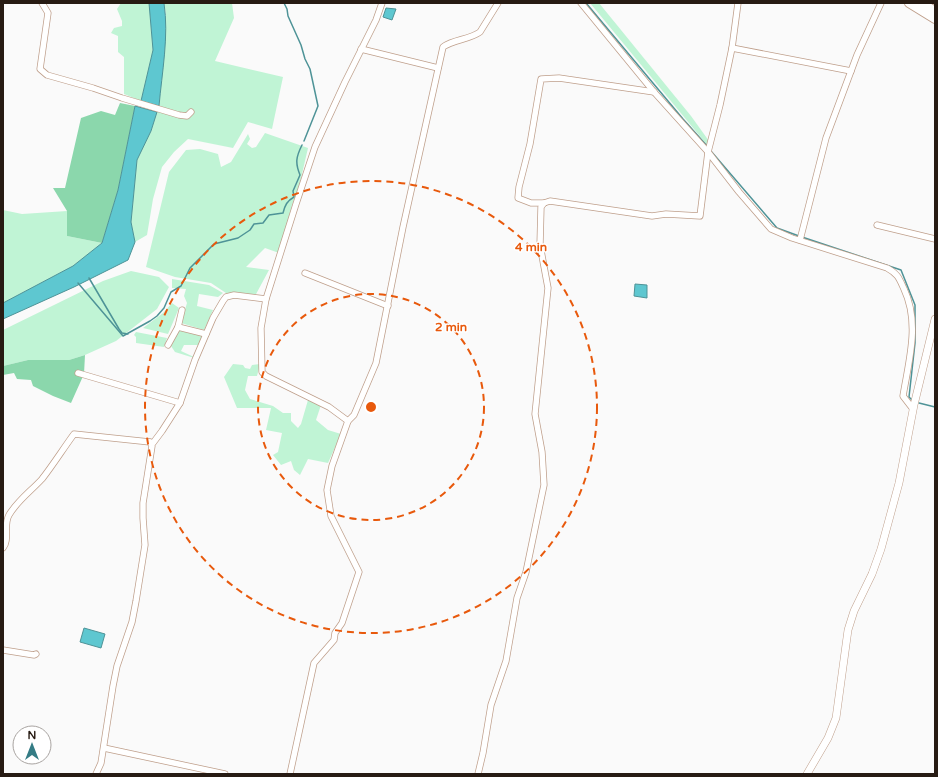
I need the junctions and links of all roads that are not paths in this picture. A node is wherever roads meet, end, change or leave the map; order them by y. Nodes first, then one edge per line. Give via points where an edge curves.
1 (42, 3) edge
2 (382, 3) edge
3 (498, 3) edge
4 (581, 3) edge
5 (738, 3) edge
6 (881, 3) edge
7 (909, 3) edge
8 (922, 3) edge
9 (935, 11) edge
10 (935, 19) edge
11 (732, 48) junction
12 (361, 49) junction
13 (438, 68) junction
14 (851, 71) junction
15 (654, 92) junction
16 (191, 112) dead end
17 (709, 150) junction
18 (544, 203) junction
19 (877, 225) dead end
20 (935, 239) edge
21 (800, 240) junction
22 (306, 273) dead end
23 (266, 299) junction
24 (388, 306) junction
25 (182, 310) dead end
26 (935, 319) edge
27 (178, 327) junction
28 (934, 329) edge
29 (206, 334) junction
30 (168, 345) dead end
31 (78, 373) dead end
32 (180, 402) junction
33 (913, 409) junction
34 (348, 421) junction
35 (150, 442) junction
36 (3, 548) edge
37 (3, 650) edge
38 (36, 654) dead end
39 (104, 748) junction
40 (96, 774) edge
41 (225, 774) edge
42 (290, 774) edge
43 (478, 774) edge
44 (807, 774) edge

1 - 16 street via 48,13 40,69 47,76 179,115 187,116
2 - 12 street
3 - 13 street via 480,32 443,47
4 - 15 street
5 - 11 street
6 - 14 street
7 - 10 highway
8 - 9 highway
11 - 14 street
11 - 17 street
12 - 13 street
12 - 23 street via 316,147
13 - 24 street
14 - 21 street via 826,138
15 - 17 street
15 - 18 street via 559,78 541,79 518,198 531,203
17 - 18 street via 700,216 652,216 550,201
17 - 21 street via 739,192 771,229
18 - 43 street via 541,207 540,245 548,288 535,414 542,452 544,485 526,572 517,598 506,661 491,705
19 - 20 street
21 - 33 street via 888,268 897,274 909,299 912,318 911,354 903,396
22 - 24 street
23 - 29 street via 226,297
23 - 34 street via 261,328 262,372 329,407
24 - 34 street via 376,362 354,415
25 - 27 street
26 - 28 main road
27 - 29 street
27 - 30 street
28 - 33 main road
29 - 32 street
31 - 32 street
32 - 35 street via 153,443
33 - 44 main road via 899,483 881,549 850,622 836,718 828,738
34 - 42 street via 332,466 327,490 331,516 360,572 334,640 314,662
35 - 36 street via 74,434 42,479 8,516
35 - 39 street via 152,446 143,518 145,545 132,622 117,666
37 - 38 street
39 - 40 street
39 - 41 street

